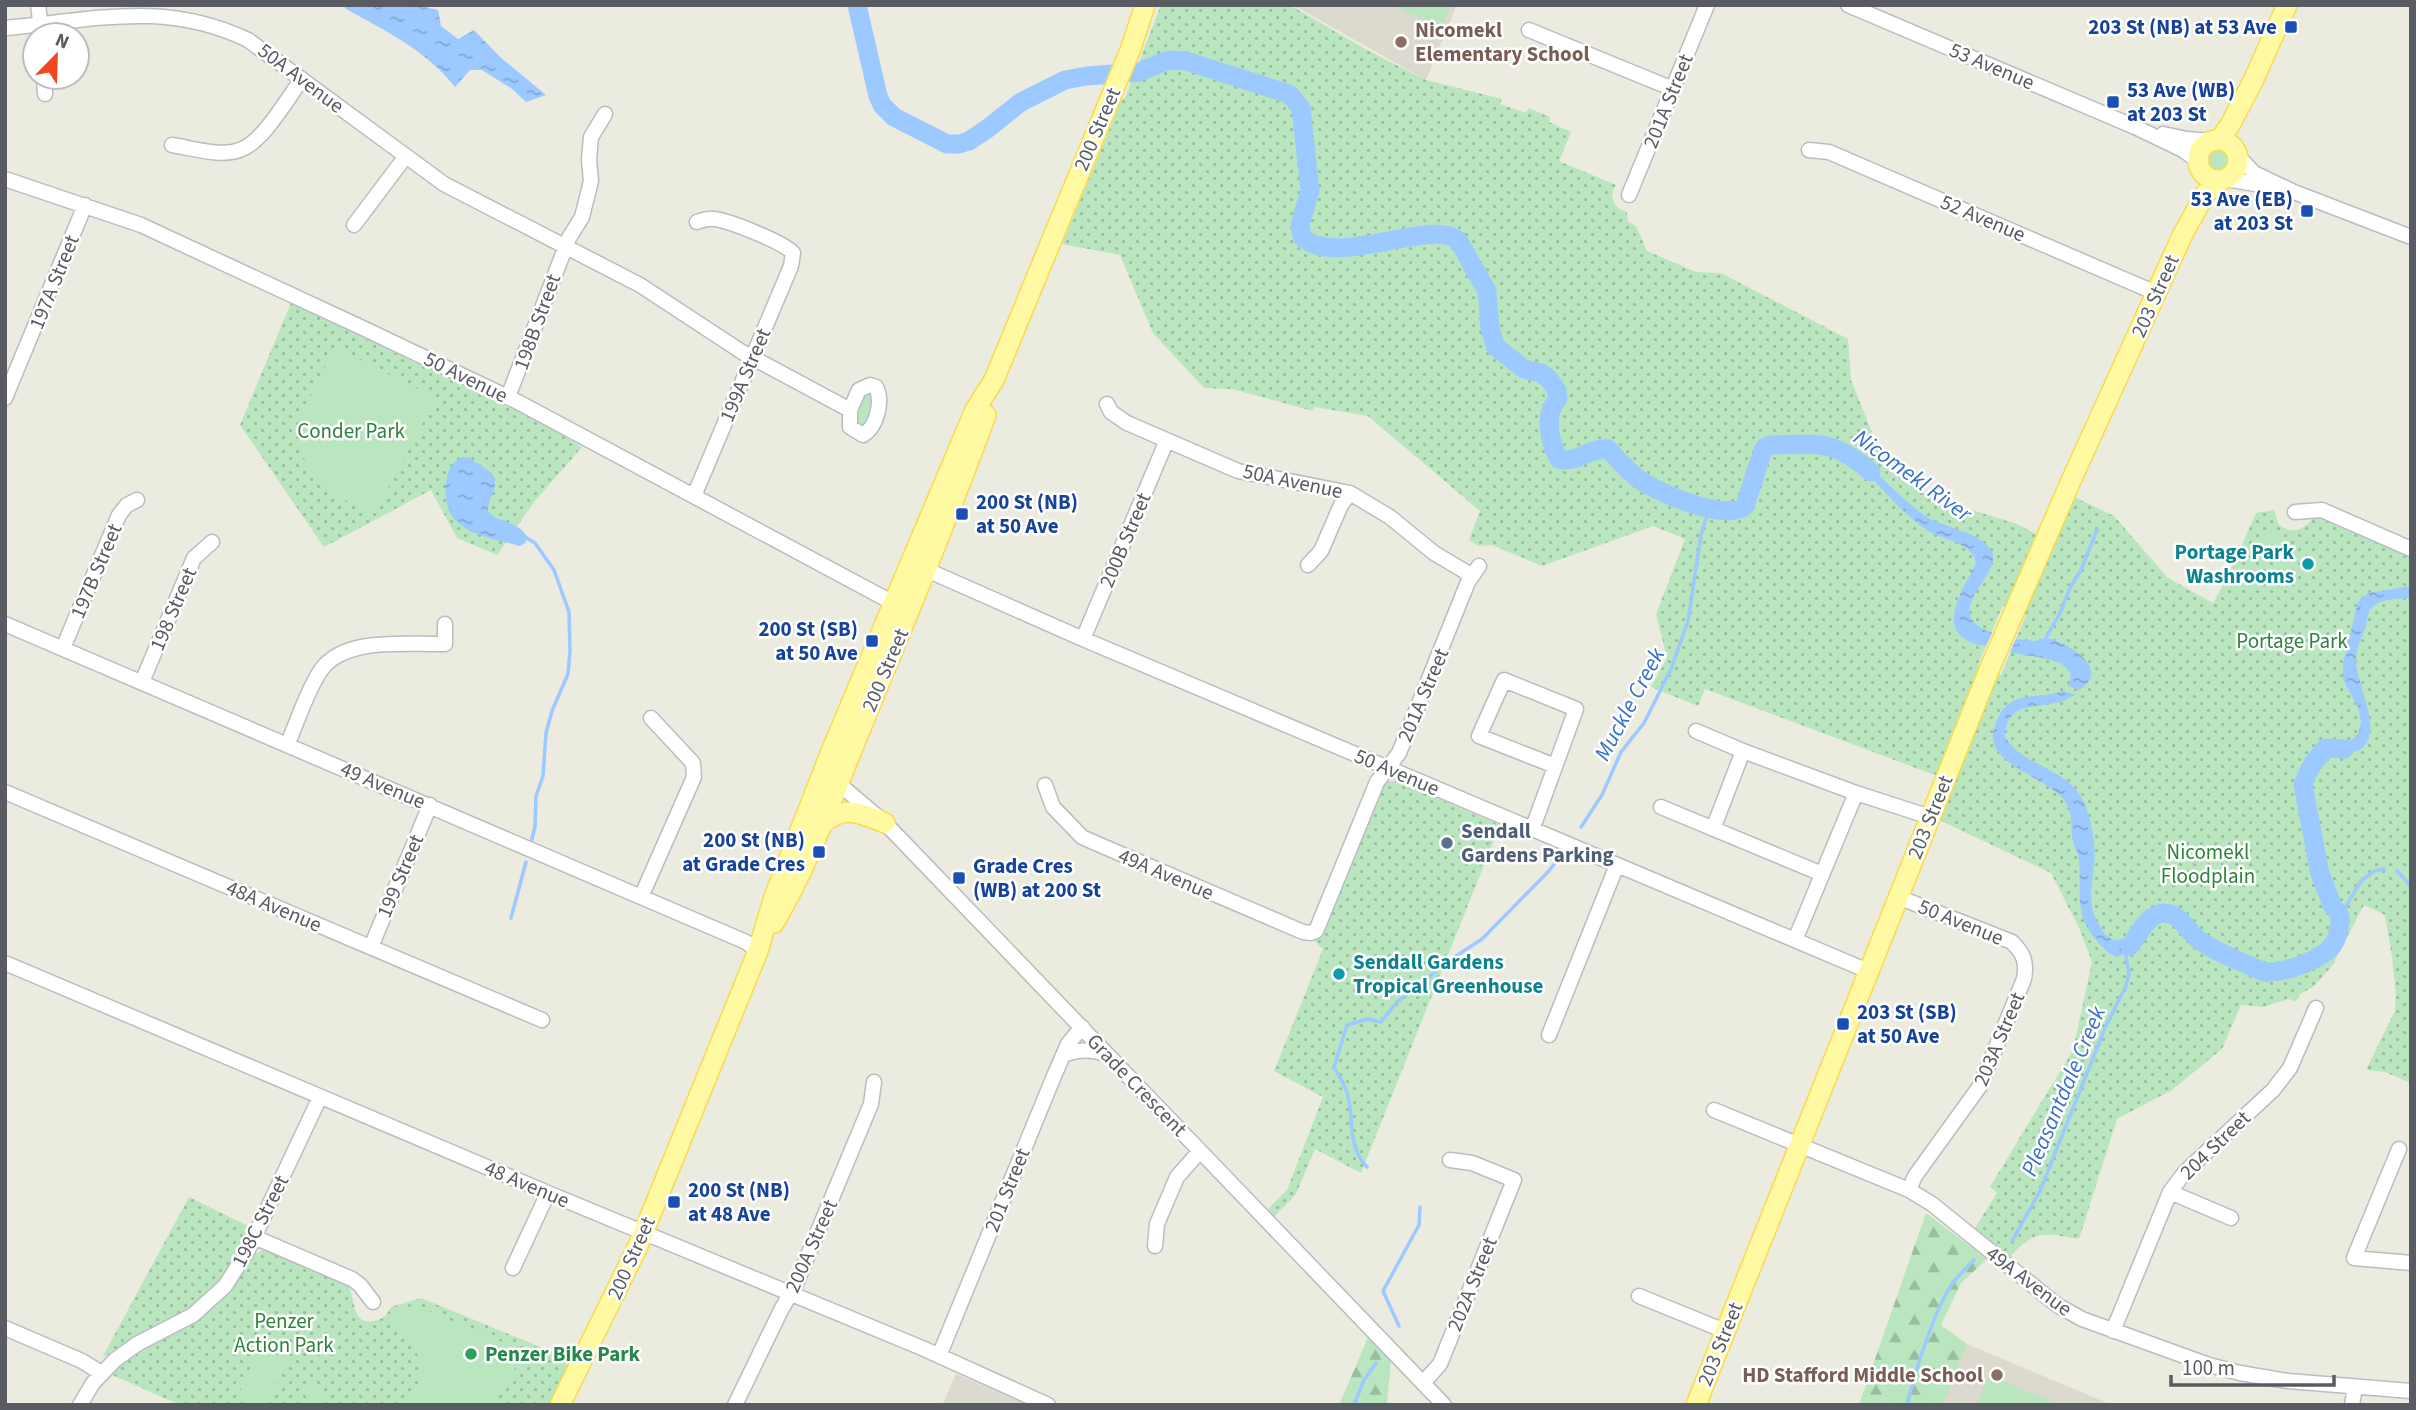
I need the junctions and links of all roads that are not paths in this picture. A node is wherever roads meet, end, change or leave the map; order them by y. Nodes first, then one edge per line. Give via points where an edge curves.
1 (1144, 5) edge
2 (1154, 5) edge
3 (1706, 5) edge
4 (1848, 5) edge
5 (2287, 5) edge
6 (84, 21) edge
7 (1529, 30) dead end
8 (1134, 41) junction
9 (302, 79) junction
10 (2253, 81) junction
11 (1673, 89) junction
12 (45, 91) edge
13 (45, 94) dead end
14 (606, 114) dead end
15 (2135, 127) junction
16 (2216, 140) junction
17 (172, 145) dead end
18 (1809, 150) dead end
19 (2238, 155) junction
20 (406, 156) junction
21 (2199, 164) junction
22 (5, 179) edge
23 (2223, 180) junction
24 (2294, 192) junction
25 (1629, 195) dead end
26 (85, 205) junction
27 (697, 222) dead end
28 (354, 225) dead end
29 (2182, 236) junction
30 (2411, 237) edge
31 (565, 247) junction
32 (2156, 293) junction
33 (752, 358) junction
34 (994, 380) junction
35 (508, 397) junction
36 (5, 398) edge
37 (1107, 404) dead end
38 (850, 410) dead end
39 (1167, 440) junction
40 (945, 480) junction
41 (1350, 493) junction
42 (694, 496) junction
43 (136, 500) dead end
44 (2295, 512) dead end
45 (212, 542) dead end
46 (2411, 549) edge
47 (1308, 565) dead end
48 (927, 570) junction
49 (1475, 570) joint
50 (902, 607) junction
51 (5, 624) edge
52 (445, 624) dead end
53 (1083, 639) junction
54 (63, 648) junction
55 (142, 682) junction
56 (651, 718) dead end
57 (1696, 731) dead end
58 (287, 745) junction
59 (1743, 751) junction
60 (1555, 766) junction
61 (1387, 768) junction
62 (830, 779) junction
63 (1045, 785) dead end
64 (5, 792) edge
65 (1856, 793) junction
66 (430, 805) junction
67 (1661, 807) dead end
68 (1930, 817) junction
69 (885, 822) junction
70 (821, 826) junction
71 (1532, 829) junction
72 (1713, 829) junction
73 (1617, 865) junction
74 (1822, 874) junction
75 (641, 897) junction
76 (1898, 897) junction
77 (1310, 933) joint
78 (1795, 940) junction
79 (371, 947) junction
80 (758, 951) junction
81 (2022, 951) joint
82 (5, 963) edge
83 (1868, 971) junction
84 (2316, 1008) dead end
85 (542, 1020) dead end
86 (1082, 1027) junction
87 (1549, 1035) dead end
88 (1063, 1055) junction
89 (1109, 1056) junction
90 (874, 1082) dead end
91 (320, 1097) junction
92 (1714, 1110) dead end
93 (1799, 1145) junction
94 (2399, 1149) dead end
95 (1200, 1151) junction
96 (1450, 1160) dead end
97 (1909, 1190) junction
98 (2170, 1192) junction
99 (548, 1193) junction
100 (2231, 1218) dead end
101 (643, 1232) junction
102 (254, 1237) junction
103 (1155, 1246) dead end
104 (2411, 1263) edge
105 (513, 1268) dead end
106 (790, 1294) junction
107 (1639, 1296) dead end
108 (373, 1302) dead end
109 (5, 1328) edge
110 (1725, 1331) junction
111 (2113, 1331) junction
112 (939, 1356) junction
113 (102, 1373) junction
114 (1423, 1383) junction
115 (2355, 1387) junction
116 (2411, 1391) edge
117 (80, 1405) edge
118 (560, 1405) edge
119 (735, 1405) edge
120 (1048, 1405) edge
121 (1444, 1405) edge
122 (1696, 1405) edge
123 (2353, 1405) edge

1 - 8 main road, 200 Street
2 - 8 main road, 200 Street
3 - 11 street, 201A Street
4 - 15 street, 53 Avenue
5 - 10 main road
6 - 9 street, 50A Avenue via 131,11 179,13 206,20 235,32
7 - 11 street
8 - 34 main road, 200 Street
9 - 17 street via 258,138 242,150
9 - 20 street, 50A Avenue
10 - 16 main road via 2230,125
10 - 19 main road
11 - 25 street, 201A Street
12 - 13 street
14 - 31 street via 592,137 591,181 582,217
15 - 16 street, 53 Avenue via 2187,139
15 - 21 street, 53 Avenue via 2183,150
16 - 19 main road via 2231,145
16 - 21 main road via 2202,148
18 - 32 street, 52 Avenue via 1829,152
19 - 23 main road via 2237,169
19 - 24 street via 2254,173
20 - 28 street
20 - 31 street, 50A Avenue via 444,184
21 - 23 main road via 2208,178
21 - 29 main road, 203 Street
22 - 26 street, 50 Avenue
23 - 24 street
23 - 29 main road, 203 Street via 2205,194
24 - 30 street
26 - 35 street, 50 Avenue via 233,267
26 - 36 street, 197A Street
27 - 33 street, 199A Street via 725,221 782,244 793,254
29 - 32 main road, 203 Street
31 - 33 street, 50A Avenue via 640,285
31 - 35 street, 198B Street
32 - 68 main road, 203 Street via 1989,670
33 - 38 street, 50A Avenue
33 - 42 street, 199A Street
34 - 40 main road, 200 Street via 975,410
34 - 48 main road, 200 Street via 986,414
35 - 42 street, 50 Avenue
37 - 39 street, 50A Avenue via 1119,418
39 - 41 street, 50A Avenue via 1238,471
39 - 53 street, 200B Street
40 - 48 main road via 943,504 923,559
40 - 50 main road, 200 Street
41 - 47 street via 1340,505 1321,551
41 - 49 street, 50A Avenue via 1390,517 1434,554
42 - 50 street, 50 Avenue
43 - 54 street, 197B Street via 119,515
44 - 46 street via 2322,510
45 - 55 street, 198 Street via 194,558
48 - 50 main road, 200 Street
48 - 53 street, 50 Avenue
49 - 61 street, 201A Street via 1398,753
50 - 62 main road, 200 Street
51 - 54 street, 49 Avenue
52 - 58 street via 445,644 365,646 335,655 316,680
53 - 61 street, 50 Avenue
54 - 55 street, 49 Avenue
55 - 58 street, 49 Avenue
56 - 75 street via 695,770
57 - 59 street
58 - 66 street, 49 Avenue
59 - 65 street
59 - 72 street
60 - 60 street via 1576,709 1504,680 1479,736
60 - 71 street
61 - 71 street, 50 Avenue
61 - 77 street, 201A Street via 1377,782 1320,925
62 - 69 street, Grade Crescent
62 - 70 main road, 200 Street
62 - 80 main road, 200 Street via 774,897
63 - 77 street, 49A Avenue via 1052,807 1082,837
64 - 79 street, 48A Avenue
65 - 68 street
65 - 74 street
66 - 75 street, 49 Avenue
66 - 79 street, 199 Street
67 - 72 street
68 - 76 main road, 203 Street
69 - 70 main road via 842,812
69 - 86 street, Grade Crescent
70 - 80 main road, 200 Street
71 - 73 street, 50 Avenue
72 - 74 street
73 - 78 street, 50 Avenue
73 - 87 street
74 - 78 street
75 - 80 street, 49 Avenue
76 - 81 street, 50 Avenue via 2012,942
76 - 83 main road, 203 Street
78 - 83 street, 50 Avenue
79 - 85 street, 48A Avenue
80 - 101 main road, 200 Street
81 - 97 street, 203A Street via 2024,979 1980,1086
82 - 91 street, 48 Avenue
83 - 93 main road, 203 Street
84 - 98 street, 204 Street via 2290,1068 2273,1090 2185,1171
86 - 88 street, 201 Street
86 - 89 street, Grade Crescent
88 - 89 street via 1079,1049
88 - 112 street, 201 Street
89 - 95 street, Grade Crescent
90 - 106 street, 200A Street via 871,1104
91 - 99 street, 48 Avenue
91 - 102 street, 198C Street
92 - 93 street, 49A Avenue
93 - 97 street, 49A Avenue
93 - 110 main road, 203 Street
94 - 104 street via 2354,1258
95 - 103 street via 1177,1177 1157,1224
95 - 114 street, Grade Crescent
96 - 114 street, 202A Street via 1472,1163 1514,1180 1440,1364
97 - 111 street, 49A Avenue via 2057,1305
98 - 100 street
98 - 111 street, 204 Street
99 - 101 street, 48 Avenue
99 - 105 street
101 - 106 street, 48 Avenue
101 - 118 main road, 200 Street
102 - 108 street via 352,1279
102 - 113 street, 198C Street via 236,1271 205,1305 130,1349
106 - 112 street, 48 Avenue
106 - 119 street, 200A Street
107 - 110 street
109 - 113 street
110 - 122 main road, 203 Street
111 - 115 street, 49A Avenue via 2231,1371
112 - 120 street, 48 Avenue
113 - 117 street, 198C Street
114 - 121 street, Grade Crescent
115 - 116 street, 49A Avenue
115 - 123 street

